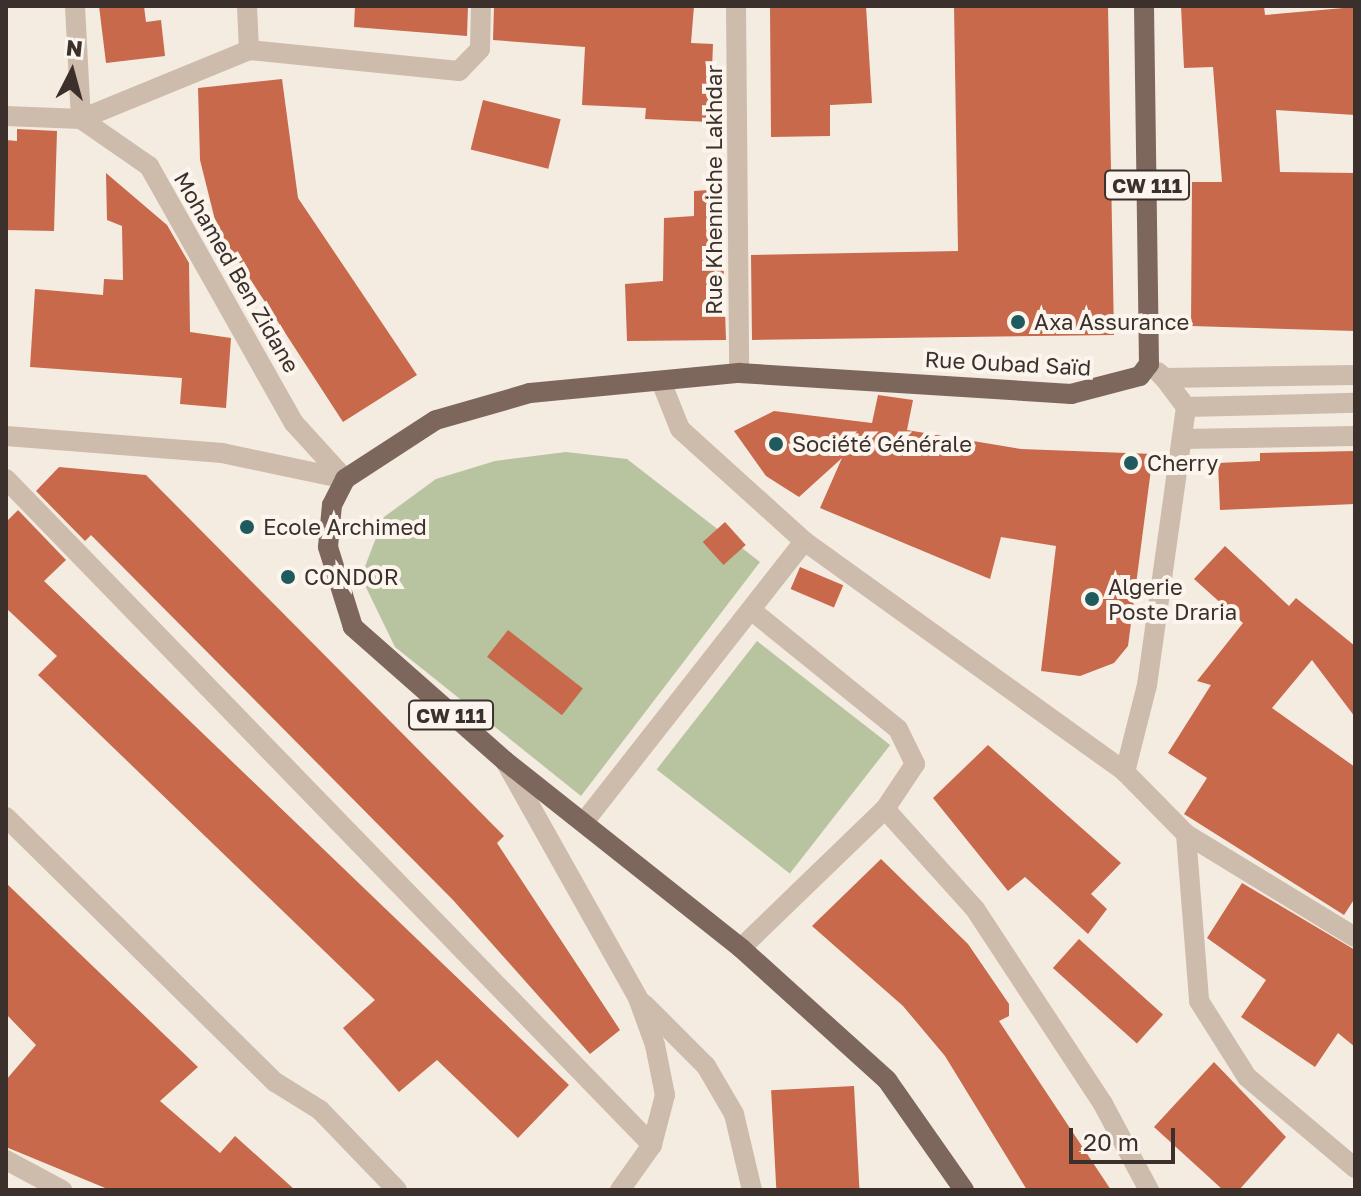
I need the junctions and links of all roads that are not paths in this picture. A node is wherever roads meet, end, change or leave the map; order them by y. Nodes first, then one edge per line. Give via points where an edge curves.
1 (75, 6) edge
2 (247, 6) edge
3 (481, 6) edge
4 (736, 6) edge
5 (1144, 6) edge
6 (249, 50) junction
7 (6, 116) edge
8 (81, 119) junction
9 (1156, 371) junction
10 (739, 373) junction
11 (1355, 375) edge
12 (662, 384) junction
13 (1355, 403) edge
14 (1186, 407) junction
15 (6, 436) edge
16 (1355, 436) edge
17 (1182, 439) junction
18 (6, 479) edge
19 (345, 479) junction
20 (804, 541) junction
21 (751, 610) junction
22 (505, 761) junction
23 (1125, 772) junction
24 (885, 809) junction
25 (6, 817) edge
26 (584, 822) junction
27 (1186, 834) junction
28 (1355, 937) edge
29 (741, 948) junction
30 (638, 998) junction
31 (652, 1145) junction
32 (6, 1160) edge
33 (1355, 1168) edge
34 (62, 1190) edge
35 (397, 1190) edge
36 (620, 1190) edge
37 (752, 1190) edge
38 (964, 1190) edge
39 (1149, 1190) edge

1 - 8 street
2 - 6 street
3 - 6 street via 480,49 459,71
4 - 10 street, Rue Khenniche Lakhdar
5 - 9 main road, CW 111
6 - 8 street
7 - 8 street
8 - 19 street, Mohamed Ben Zidane via 149,166 294,423
9 - 10 main road, Rue Oubad Saïd via 1125,384 1071,394
9 - 11 street
9 - 14 street
10 - 12 main road, Rue Oubad Saïd
12 - 19 main road, Rue Oubad Saïd via 530,393 436,420
12 - 20 street via 680,429
13 - 14 street
14 - 17 street
15 - 19 street via 222,453
16 - 17 street
17 - 23 street via 1147,685
18 - 31 street
19 - 22 main road, CW 111 via 332,505 328,547 353,627
20 - 21 street
20 - 23 street
21 - 24 street via 898,729 913,751 915,764
21 - 26 street
22 - 26 main road, CW 111
22 - 30 street
23 - 27 street
24 - 29 street
24 - 39 street via 1001,948 1103,1104
25 - 35 street via 275,1082 320,1110
26 - 29 main road, CW 111
27 - 28 street
27 - 33 street via 1199,1001 1247,1077
29 - 38 main road, CW 111 via 887,1080
30 - 31 street via 665,1095
30 - 37 street via 706,1066 734,1114
31 - 36 street
32 - 34 street

